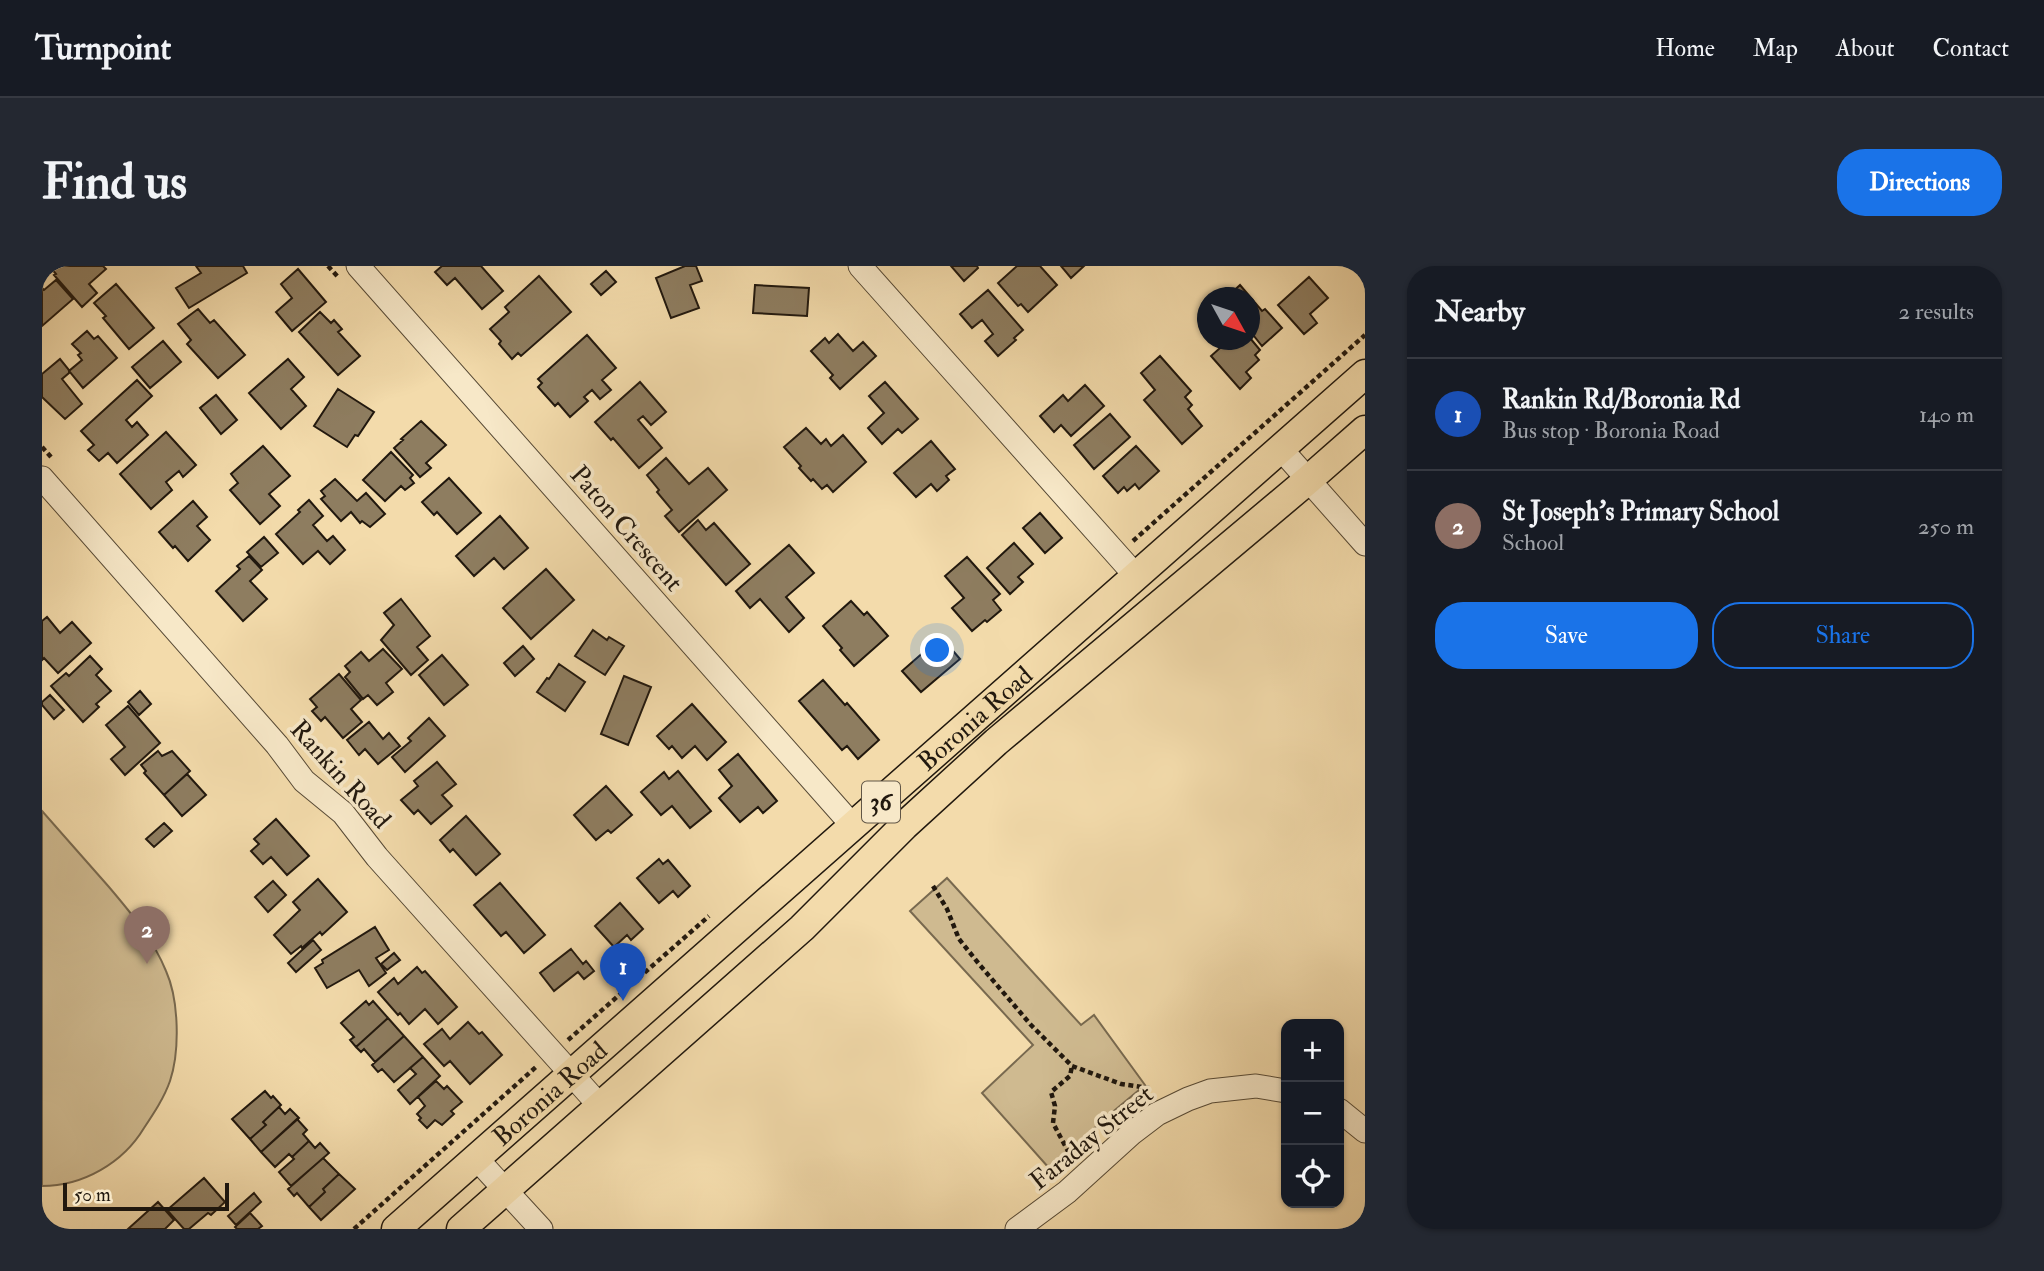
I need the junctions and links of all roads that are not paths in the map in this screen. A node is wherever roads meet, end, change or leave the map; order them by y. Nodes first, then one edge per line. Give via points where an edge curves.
1 (358, 266) edge
2 (860, 266) edge
3 (1365, 374) edge
4 (1365, 430) edge
5 (1281, 449) junction
6 (42, 478) edge
7 (1308, 480) junction
8 (1365, 544) edge
9 (1136, 576) junction
10 (853, 826) junction
11 (571, 1074) junction
12 (1281, 1090) edge
13 (600, 1106) junction
14 (1344, 1114) edge
15 (1365, 1131) edge
16 (476, 1158) junction
17 (505, 1190) junction
18 (396, 1229) edge
19 (461, 1229) edge
20 (541, 1229) edge
21 (1017, 1229) edge

1 - 10 street, Paton Crescent
2 - 9 street
3 - 5 main road, Boronia Road / 36
4 - 7 main road, Boronia Road / 36
5 - 7 street
5 - 9 main road, Boronia Road / 36
6 - 11 street, Rankin Road via 304,781 343,813
7 - 8 street
7 - 13 main road, Boronia Road / 36 via 1005,734 802,928
9 - 10 main road, Boronia Road / 36
10 - 11 main road, Boronia Road / 36
11 - 13 street, Rankin Road
11 - 16 main road, Boronia Road / 36
12 - 21 street, Faraday Street via 1256,1086 1210,1091 1157,1114 1068,1192
13 - 17 main road, Boronia Road / 36
14 - 15 street
16 - 17 street
16 - 18 main road, Boronia Road / 36
17 - 19 main road, Boronia Road / 36
17 - 20 street

